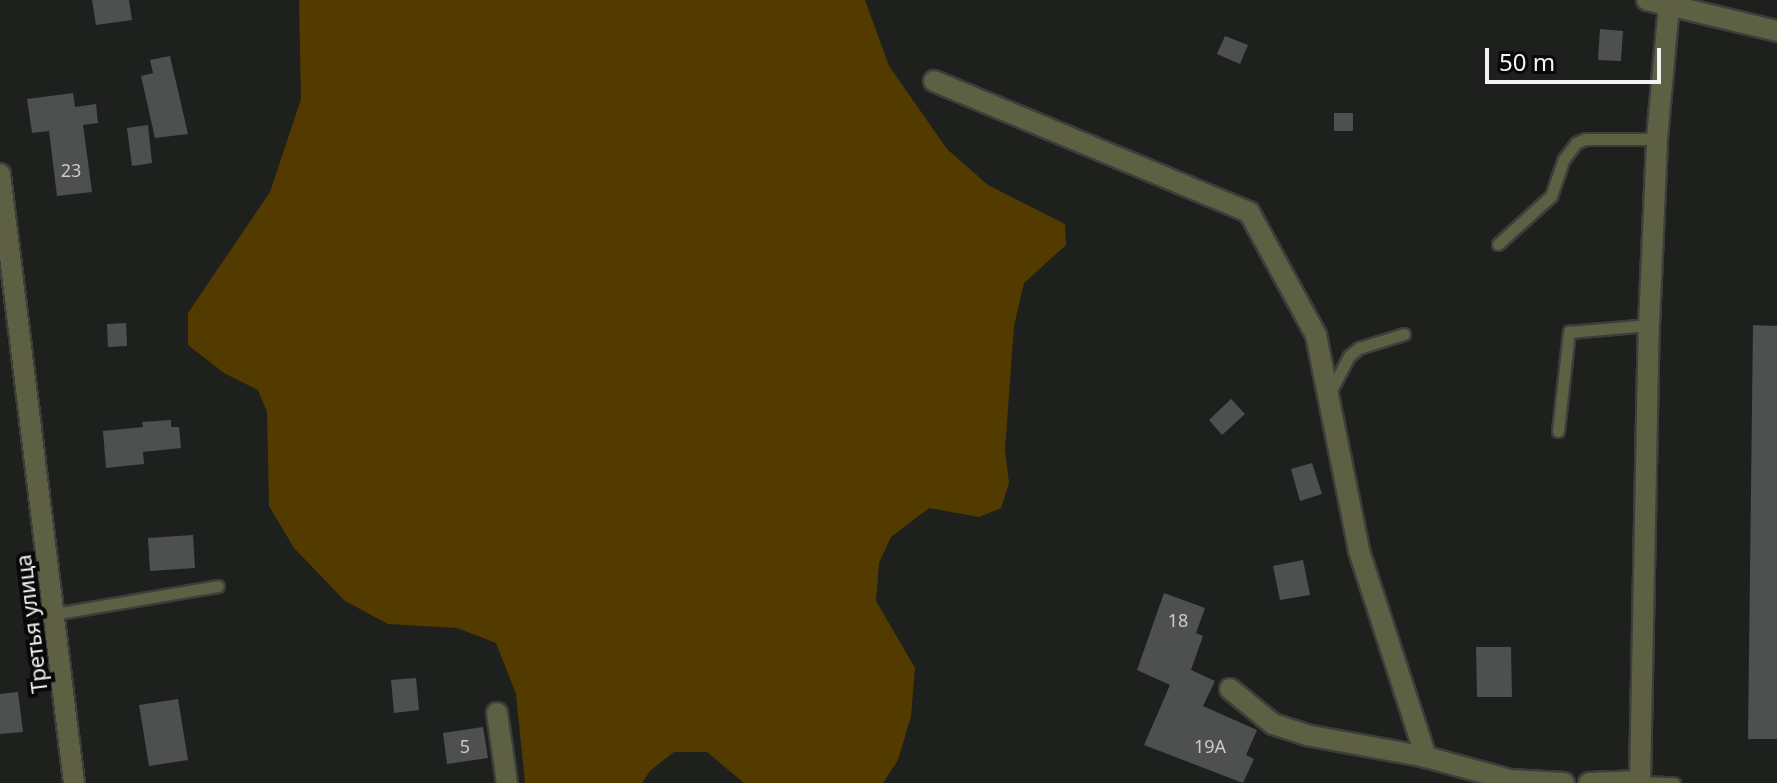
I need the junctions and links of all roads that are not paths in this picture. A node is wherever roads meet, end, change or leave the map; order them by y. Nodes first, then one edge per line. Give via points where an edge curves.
1 (1647, 0) edge
2 (1669, 5) junction
3 (1777, 31) edge
4 (934, 81) dead end
5 (1657, 139) junction
6 (0, 174) edge
7 (1498, 244) dead end
8 (1649, 325) junction
9 (1404, 334) dead end
10 (1329, 394) junction
11 (1558, 431) dead end
12 (218, 586) dead end
13 (54, 614) junction
14 (1230, 689) dead end
15 (497, 713) dead end
16 (1426, 757) junction
17 (1468, 777) edge
18 (1640, 782) edge
19 (74, 783) edge
20 (507, 783) edge
21 (1564, 783) edge
22 (1589, 783) edge
23 (1674, 783) edge

1 - 2 street
2 - 3 street
2 - 5 street
4 - 10 street via 1249,212 1316,335
5 - 7 lane via 1576,143 1564,159 1551,196
5 - 8 street
6 - 13 street, Третья улица
8 - 11 lane via 1569,332
8 - 18 street
9 - 10 lane via 1349,356
10 - 16 street via 1359,551
12 - 13 lane
13 - 19 street, Третья улица
14 - 16 street via 1273,724
15 - 20 street
16 - 17 street
17 - 21 street
18 - 22 street
18 - 23 lane

